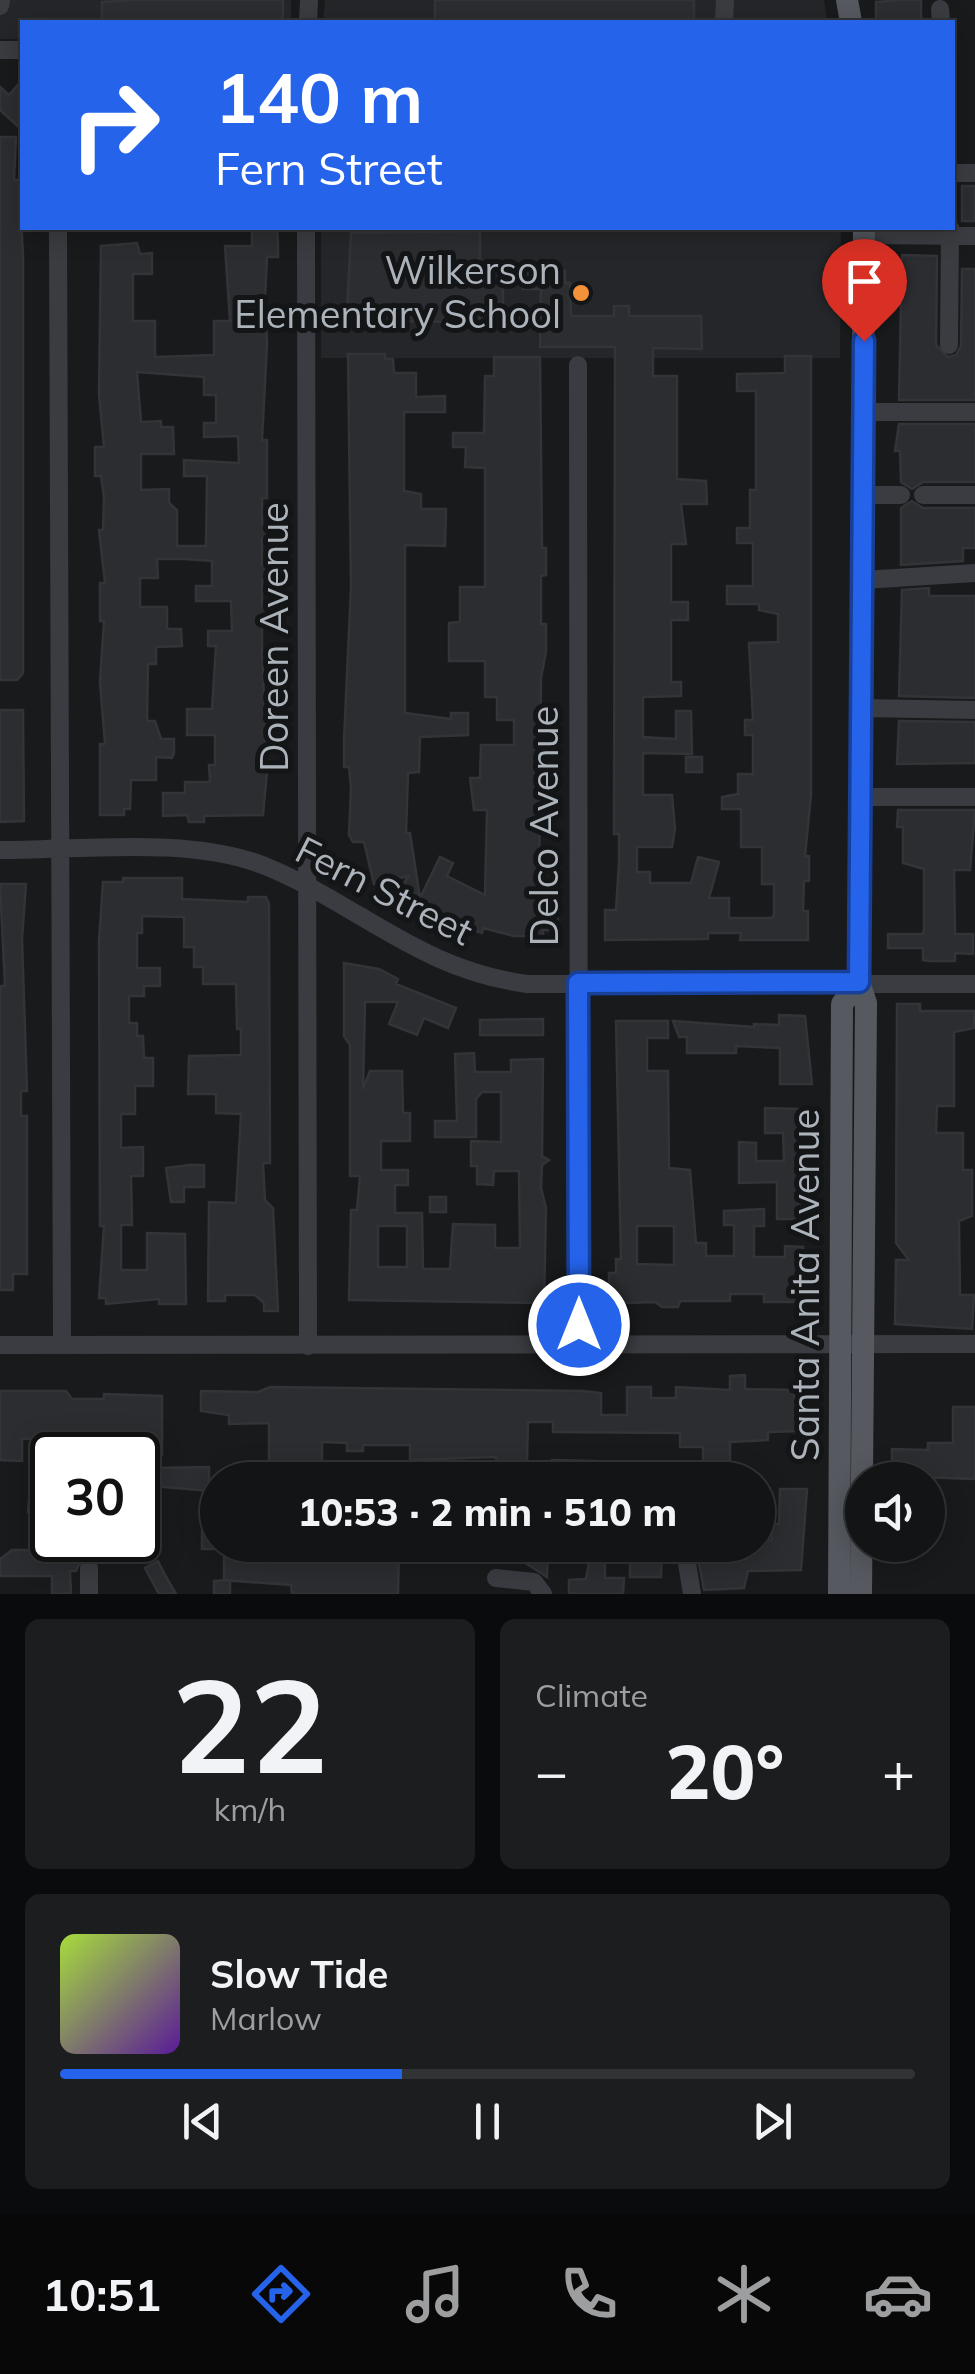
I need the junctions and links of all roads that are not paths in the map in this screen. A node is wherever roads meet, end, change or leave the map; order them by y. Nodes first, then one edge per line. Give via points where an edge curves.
1 (58, 230) edge
2 (306, 230) edge
3 (865, 231) edge
4 (950, 232) edge
5 (975, 236) edge
6 (949, 344) dead end
7 (578, 365) dead end
8 (864, 412) junction
9 (975, 412) edge
10 (864, 495) junction
11 (901, 495) dead end
12 (923, 495) dead end
13 (975, 495) edge
14 (975, 573) edge
15 (863, 580) junction
16 (861, 708) junction
17 (975, 710) edge
18 (861, 797) junction
19 (975, 797) edge
20 (0, 850) edge
21 (61, 850) junction
22 (308, 888) junction
23 (859, 982) junction
24 (578, 983) junction
25 (975, 984) edge
26 (975, 1344) edge
27 (0, 1345) edge
28 (62, 1345) junction
29 (852, 1345) junction
30 (308, 1346) junction
31 (579, 1346) junction
32 (687, 1563) dead end
33 (89, 1568) dead end
34 (496, 1578) dead end
35 (89, 1594) edge
36 (543, 1594) edge
37 (692, 1594) edge
38 (840, 1594) edge
39 (862, 1594) edge

1 - 21 street
2 - 22 street, Doreen Avenue
3 - 4 street
3 - 8 main road, Santa Anita Avenue
4 - 5 street
4 - 6 street
7 - 24 street, Delco Avenue
8 - 9 street
8 - 10 main road, Santa Anita Avenue
10 - 11 street
10 - 15 main road, Santa Anita Avenue
12 - 13 street
14 - 15 street
15 - 16 main road, Santa Anita Avenue
16 - 17 street
16 - 18 main road, Santa Anita Avenue
18 - 19 street
18 - 23 main road, Santa Anita Avenue
20 - 21 street, Fern Street
21 - 22 street, Fern Street via 225,854
21 - 28 street
22 - 24 street, Fern Street via 446,965 483,978
22 - 30 street, Doreen Avenue
23 - 24 street, Fern Street
23 - 25 street, Fern Street
23 - 29 main road, Santa Anita Avenue via 842,1004
24 - 31 street, Delco Avenue
26 - 29 street
27 - 28 street
28 - 30 street
29 - 31 street
29 - 38 main road, Santa Anita Avenue
29 - 39 main road, Santa Anita Avenue
30 - 31 street
32 - 37 street
33 - 35 street
34 - 36 street via 534,1582

